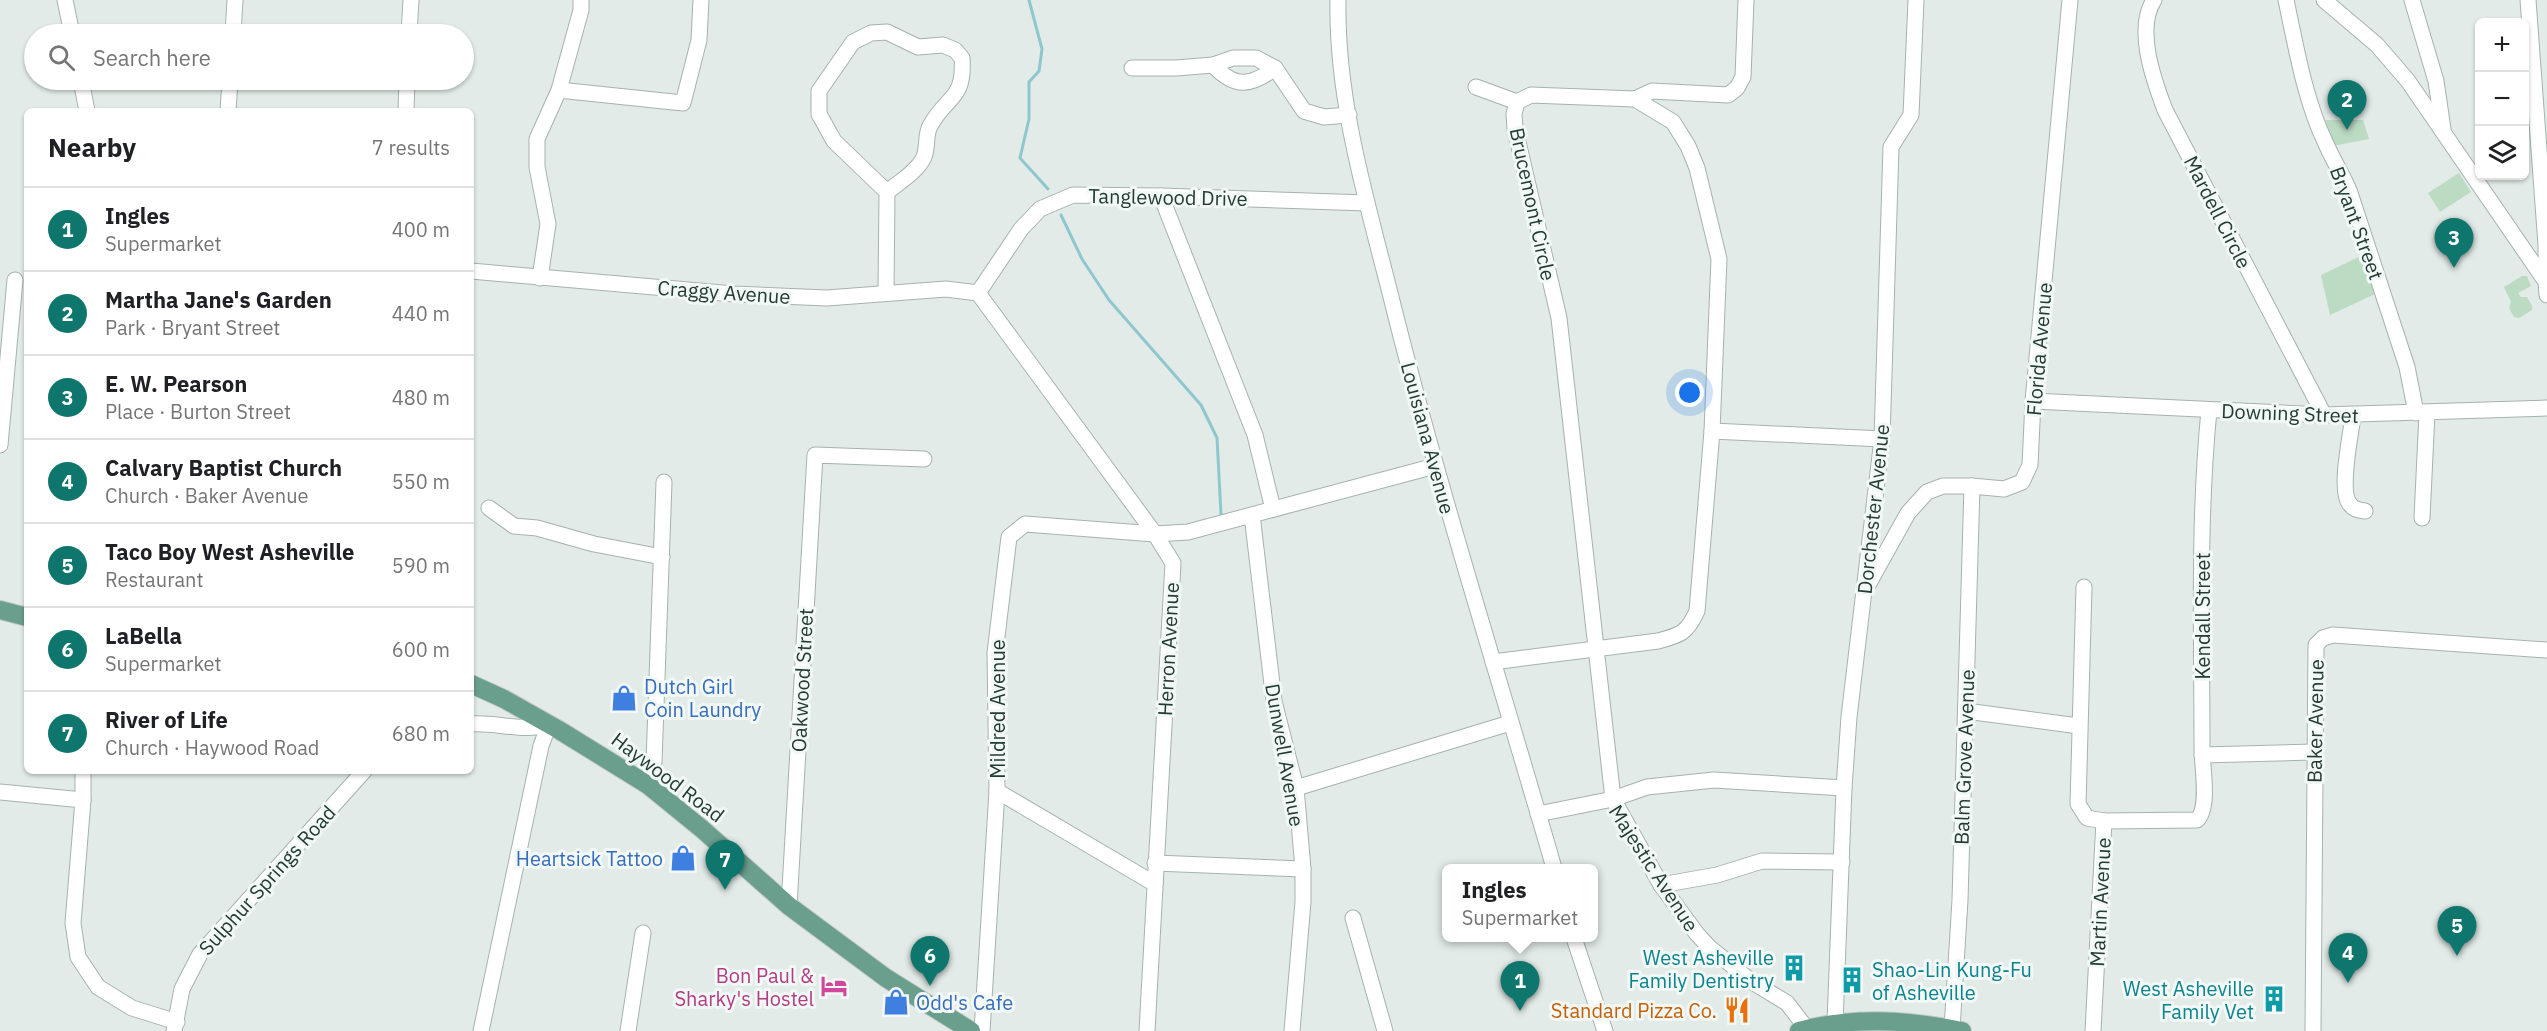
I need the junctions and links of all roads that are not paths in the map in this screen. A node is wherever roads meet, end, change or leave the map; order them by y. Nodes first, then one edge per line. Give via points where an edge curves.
1 (65, 0) edge
2 (235, 0) edge
3 (411, 0) edge
4 (581, 0) edge
5 (701, 0) edge
6 (1338, 0) edge
7 (1746, 0) edge
8 (1916, 0) edge
9 (2070, 0) edge
10 (2154, 0) edge
11 (2286, 0) edge
12 (2324, 0) edge
13 (2412, 0) edge
14 (2529, 0) edge
15 (70, 24) edge
16 (234, 24) edge
17 (410, 24) edge
18 (1214, 64) junction
19 (1132, 68) dead end
20 (1275, 68) junction
21 (1476, 87) dead end
22 (83, 90) edge
23 (229, 90) edge
24 (407, 90) edge
25 (559, 90) junction
26 (2541, 92) edge
27 (1635, 99) junction
28 (1517, 102) junction
29 (86, 108) edge
30 (228, 108) edge
31 (406, 108) edge
32 (1348, 115) junction
33 (2444, 135) junction
34 (887, 192) junction
35 (1161, 195) junction
36 (1367, 203) junction
37 (474, 272) edge
38 (540, 278) junction
39 (15, 280) dead end
40 (2546, 288) edge
41 (978, 292) junction
42 (886, 293) junction
43 (2033, 401) junction
44 (2547, 408) edge
45 (2209, 410) junction
46 (2422, 413) junction
47 (2324, 415) junction
48 (2353, 416) junction
49 (1712, 431) junction
50 (1882, 439) junction
51 (0, 445) edge
52 (924, 459) dead end
53 (1435, 466) junction
54 (664, 482) dead end
55 (1972, 486) junction
56 (489, 508) dead end
57 (1273, 509) junction
58 (2365, 511) dead end
59 (1252, 515) junction
60 (2422, 518) dead end
61 (1155, 534) junction
62 (662, 557) junction
63 (2084, 587) dead end
64 (1864, 591) junction
65 (0, 610) edge
66 (24, 616) edge
67 (1597, 648) junction
68 (2547, 650) edge
69 (1493, 662) junction
70 (474, 685) edge
71 (1966, 711) junction
72 (474, 723) edge
73 (1510, 723) junction
74 (549, 724) junction
75 (2079, 726) junction
76 (2313, 752) junction
77 (2202, 755) junction
78 (83, 774) edge
79 (361, 774) edge
80 (648, 785) junction
81 (1296, 788) junction
82 (1844, 788) junction
83 (997, 791) junction
84 (0, 792) edge
85 (1613, 799) junction
86 (84, 800) junction
87 (1538, 814) junction
88 (2104, 821) junction
89 (1842, 862) junction
90 (1155, 863) junction
91 (1553, 864) edge
92 (1303, 869) junction
93 (1155, 884) junction
94 (1661, 885) junction
95 (789, 906) junction
96 (1353, 918) dead end
97 (643, 933) dead end
98 (1575, 942) edge
99 (1835, 1023) junction
100 (176, 1026) edge
101 (1869, 1026) edge
102 (1803, 1030) edge
103 (1957, 1030) edge
104 (481, 1031) edge
105 (628, 1031) edge
106 (970, 1031) edge
107 (982, 1031) edge
108 (1147, 1031) edge
109 (1292, 1031) edge
110 (1385, 1031) edge
111 (1605, 1031) edge
112 (2093, 1031) edge
113 (2313, 1031) edge

1 - 15 street
2 - 16 street
3 - 17 street
4 - 25 street
5 - 25 street via 699,40 683,103
6 - 32 street, Louisiana Avenue via 1340,80
7 - 27 street via 1743,77 1737,88 1728,95 1652,91
8 - 50 street, Dorchester Avenue via 1911,116 1891,147
9 - 43 street, Florida Avenue
10 - 47 street, Mardell Circle via 2146,37 2150,71 2165,110
11 - 46 street, Bryant Street via 2309,99 2325,144 2349,190
12 - 33 street via 2378,45
13 - 33 street via 2436,81
14 - 26 street
18 - 19 street
18 - 20 street via 1233,58 1256,58
18 - 20 street via 1233,81 1248,82
20 - 32 street via 1304,111 1324,117
21 - 28 street
22 - 29 street
23 - 30 street
24 - 31 street
25 - 38 street via 537,139 537,167 548,224
26 - 40 street
27 - 28 street, Brucemont Circle via 1531,94
27 - 49 street, Brucemont Circle via 1673,122 1688,146 1719,259
28 - 67 street, Brucemont Circle via 1515,129 1559,318
32 - 36 street, Louisiana Avenue
33 - 40 street
34 - 34 street via 924,158 929,128 962,82 962,58 955,50 943,45 918,47 887,32 871,33 853,42 819,91 819,114 834,141
34 - 42 street
35 - 36 street, Tanglewood Drive
35 - 41 street, Tanglewood Drive via 1073,195 1040,209 1021,229
35 - 57 street via 1255,435
36 - 53 street, Louisiana Avenue
37 - 38 street, Craggy Avenue
38 - 42 street, Craggy Avenue via 734,294 827,298
39 - 51 street
41 - 42 street, Craggy Avenue via 946,289
41 - 61 street, Herron Avenue
43 - 45 street, Downing Street
43 - 55 street, Florida Avenue via 2031,465 2022,482 2004,489
44 - 46 street, Downing Street
45 - 47 street, Downing Street
45 - 77 street, Kendall Street via 2202,500
46 - 48 street, Downing Street
46 - 60 street, Bryant Street
47 - 48 street, Downing Street
48 - 58 street via 2345,483 2347,501 2355,510
49 - 50 street
49 - 67 street, Brucemont Circle via 1697,610 1690,628 1658,641
50 - 64 street, Dorchester Avenue
52 - 95 street, Oakwood Street via 815,454
53 - 57 street, Mildred Avenue
53 - 69 street, Louisiana Avenue
54 - 62 street
55 - 64 street, Florida Avenue via 1943,486 1927,492 1908,513
55 - 71 street, Balm Grove Avenue
56 - 62 street via 513,526
57 - 59 street, Mildred Avenue
59 - 61 street, Mildred Avenue via 1188,532
59 - 81 street, Dunwell Avenue via 1274,701
61 - 83 street, Mildred Avenue via 1025,524 1009,537 995,652
61 - 90 street, Herron Avenue via 1173,564
62 - 80 street via 654,762
63 - 75 street, Martin Avenue
64 - 82 street, Dorchester Avenue
65 - 66 main road
67 - 69 street, Brucemont Circle
67 - 85 street, Brucemont Circle
68 - 76 street, Baker Avenue via 2332,635 2323,638 2316,645
69 - 73 street, Louisiana Avenue
70 - 74 main road, Haywood Road
71 - 75 street
71 - 103 street, Balm Grove Avenue
72 - 74 street via 532,729
73 - 81 street
73 - 87 street, Louisiana Avenue
74 - 80 main road, Haywood Road
74 - 104 street via 541,746
75 - 88 street, Martin Avenue via 2078,804 2087,818
76 - 77 street
76 - 113 street, Baker Avenue
77 - 88 street, Kendall Street via 2204,807 2197,819
78 - 86 street
79 - 100 street, Sulphur Springs Road via 200,954 182,989
80 - 95 main road, Haywood Road
81 - 92 street, Dunwell Avenue
82 - 85 street via 1714,780 1647,787
82 - 89 street, Dorchester Avenue
83 - 93 street
83 - 107 street, Mildred Avenue
84 - 86 street
85 - 87 street, Majestic Avenue
85 - 94 street, Majestic Avenue
86 - 100 street via 73,923 78,957 98,987 132,1008
87 - 91 street, Louisiana Avenue
88 - 112 street, Martin Avenue
89 - 94 street via 1762,861 1717,875
89 - 99 street, Dorchester Avenue
90 - 92 street
90 - 93 street, Herron Avenue
92 - 109 street, Dunwell Avenue
93 - 108 street, Herron Avenue
94 - 102 street, Majestic Avenue via 1709,947 1751,981 1787,1003
95 - 106 main road, Haywood Road via 886,978
96 - 110 street
97 - 105 street
98 - 111 street
99 - 101 main road
99 - 102 main road
101 - 103 main road via 1911,1022

